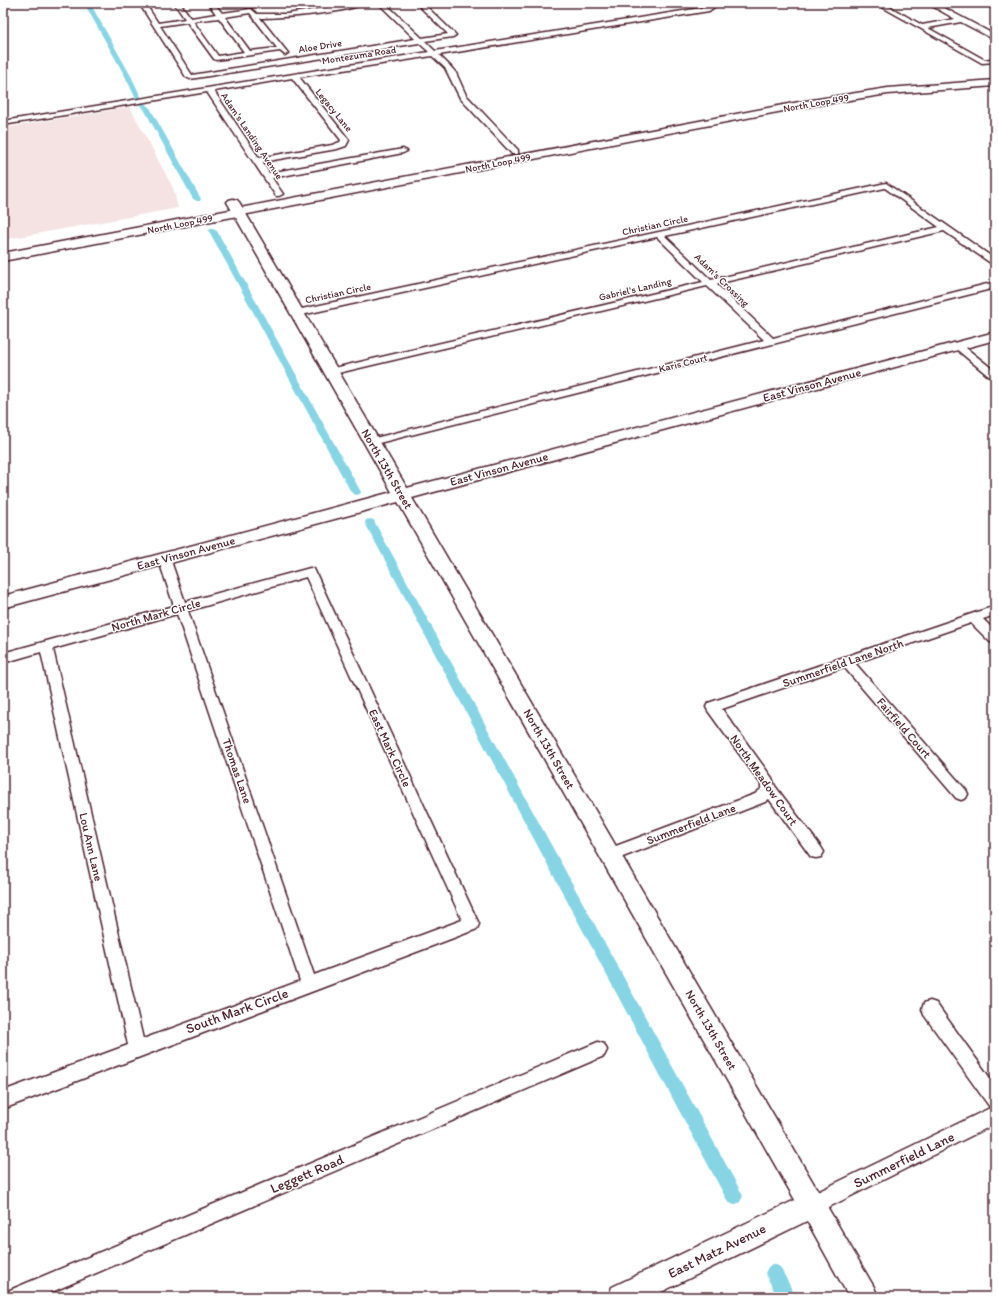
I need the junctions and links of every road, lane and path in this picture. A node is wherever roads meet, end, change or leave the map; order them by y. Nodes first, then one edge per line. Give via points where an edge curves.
1 (142, 3) edge
2 (177, 3) edge
3 (211, 3) edge
4 (286, 3) edge
5 (361, 3) edge
6 (382, 3) edge
7 (419, 3) edge
8 (713, 3) edge
9 (878, 3) edge
10 (930, 3) edge
11 (245, 4) edge
12 (253, 14) junction
13 (220, 16) junction
14 (189, 20) junction
15 (962, 20) junction
16 (156, 25) junction
17 (922, 27) junction
18 (995, 38) edge
19 (420, 40) junction
20 (281, 49) junction
21 (434, 53) junction
22 (249, 54) junction
23 (995, 60) edge
24 (291, 61) junction
25 (294, 76) junction
26 (995, 78) edge
27 (995, 83) edge
28 (209, 90) junction
29 (3, 123) edge
30 (403, 151) dead end
31 (515, 152) junction
32 (256, 161) junction
33 (267, 176) junction
34 (416, 179) junction
35 (279, 194) junction
36 (236, 208) junction
37 (945, 228) junction
38 (659, 235) junction
39 (7, 245) edge
40 (3, 257) edge
41 (995, 263) edge
42 (709, 283) junction
43 (995, 285) edge
44 (297, 313) junction
45 (995, 336) edge
46 (770, 341) junction
47 (958, 346) junction
48 (330, 372) junction
49 (995, 376) edge
50 (371, 442) junction
51 (402, 495) junction
52 (164, 558) junction
53 (310, 572) joint
54 (3, 602) edge
55 (182, 608) junction
56 (995, 610) edge
57 (974, 618) junction
58 (995, 639) edge
59 (46, 646) junction
60 (3, 658) edge
61 (847, 662) junction
62 (713, 707) joint
63 (769, 788) junction
64 (961, 794) dead end
65 (816, 852) dead end
66 (610, 855) junction
67 (471, 924) joint
68 (309, 984) junction
69 (930, 1009) dead end
70 (137, 1048) junction
71 (598, 1050) dead end
72 (3, 1100) edge
73 (995, 1100) edge
74 (995, 1115) edge
75 (812, 1205) junction
76 (17, 1297) edge
77 (622, 1297) edge
78 (864, 1297) edge

1 - 16 street
2 - 14 street
3 - 13 street
4 - 11 street
5 - 12 street via 286,16
6 - 19 street
7 - 19 street, Aloe Drive via 454,35
8 - 21 street, Montezuma Road via 710,9
9 - 17 street
10 - 15 street
11 - 12 street
12 - 13 street
12 - 20 street
13 - 14 street
13 - 22 street
14 - 16 street
14 - 22 street via 216,58
15 - 17 street
15 - 18 street
16 - 24 street, Aloe Drive via 190,77
17 - 23 street via 984,62
19 - 21 street
19 - 24 street, Aloe Drive
20 - 22 street
20 - 24 street
21 - 25 street, Montezuma Road
21 - 31 street via 452,73 463,96
25 - 28 street, Montezuma Road
25 - 32 street, Legacy Lane via 345,140 343,144 334,147
26 - 31 main road, North Loop 499 via 932,81 830,93
27 - 34 main road, North Loop 499 via 909,89 836,99
28 - 29 street, Montezuma Road
28 - 32 street, Adam's Landing Avenue
30 - 33 street
31 - 34 main road via 514,155 450,168
31 - 35 main road, North Loop 499
32 - 33 street, Adam's Landing Avenue
33 - 35 street, Adam's Landing Avenue
34 - 36 main road, North Loop 499
35 - 36 main road, North Loop 499
36 - 39 main road, North Loop 499
36 - 40 main road, North Loop 499
36 - 44 street, North 13th Street
37 - 38 street, Christian Circle via 886,185
37 - 41 street, Christian Circle
37 - 42 street, Gabriel's Landing
38 - 42 street, Adam's Crossing
38 - 44 street, Christian Circle
42 - 46 street, Adam's Crossing
42 - 48 street, Gabriel's Landing
43 - 46 street, Karis Court
44 - 48 street, North 13th Street
45 - 47 street, East Vinson Avenue
46 - 50 street, Karis Court
47 - 49 street
47 - 51 street, East Vinson Avenue
48 - 50 street, North 13th Street
50 - 51 street, North 13th Street
51 - 52 street, East Vinson Avenue
51 - 66 street, North 13th Street
52 - 54 street, East Vinson Avenue
52 - 55 street, Thomas Lane
53 - 55 street, North Mark Circle
53 - 67 street, East Mark Circle
55 - 59 street, North Mark Circle
55 - 68 street, Thomas Lane
56 - 57 street
57 - 58 street
57 - 61 street, Summerfield Lane North
59 - 60 street, North Mark Circle
59 - 70 street, Lou Ann Lane
61 - 62 street, Summerfield Lane North
61 - 64 street, Fairfield Court
62 - 63 street, North Meadow Court
63 - 65 street, North Meadow Court
63 - 66 street, Summerfield Lane via 760,798
66 - 75 street, North 13th Street
67 - 68 street, South Mark Circle
68 - 70 street, South Mark Circle
69 - 73 street
70 - 72 street, South Mark Circle
71 - 76 street, Leggett Road
74 - 75 street, Summerfield Lane
75 - 77 street, East Matz Avenue
75 - 78 street, North 13th Street

